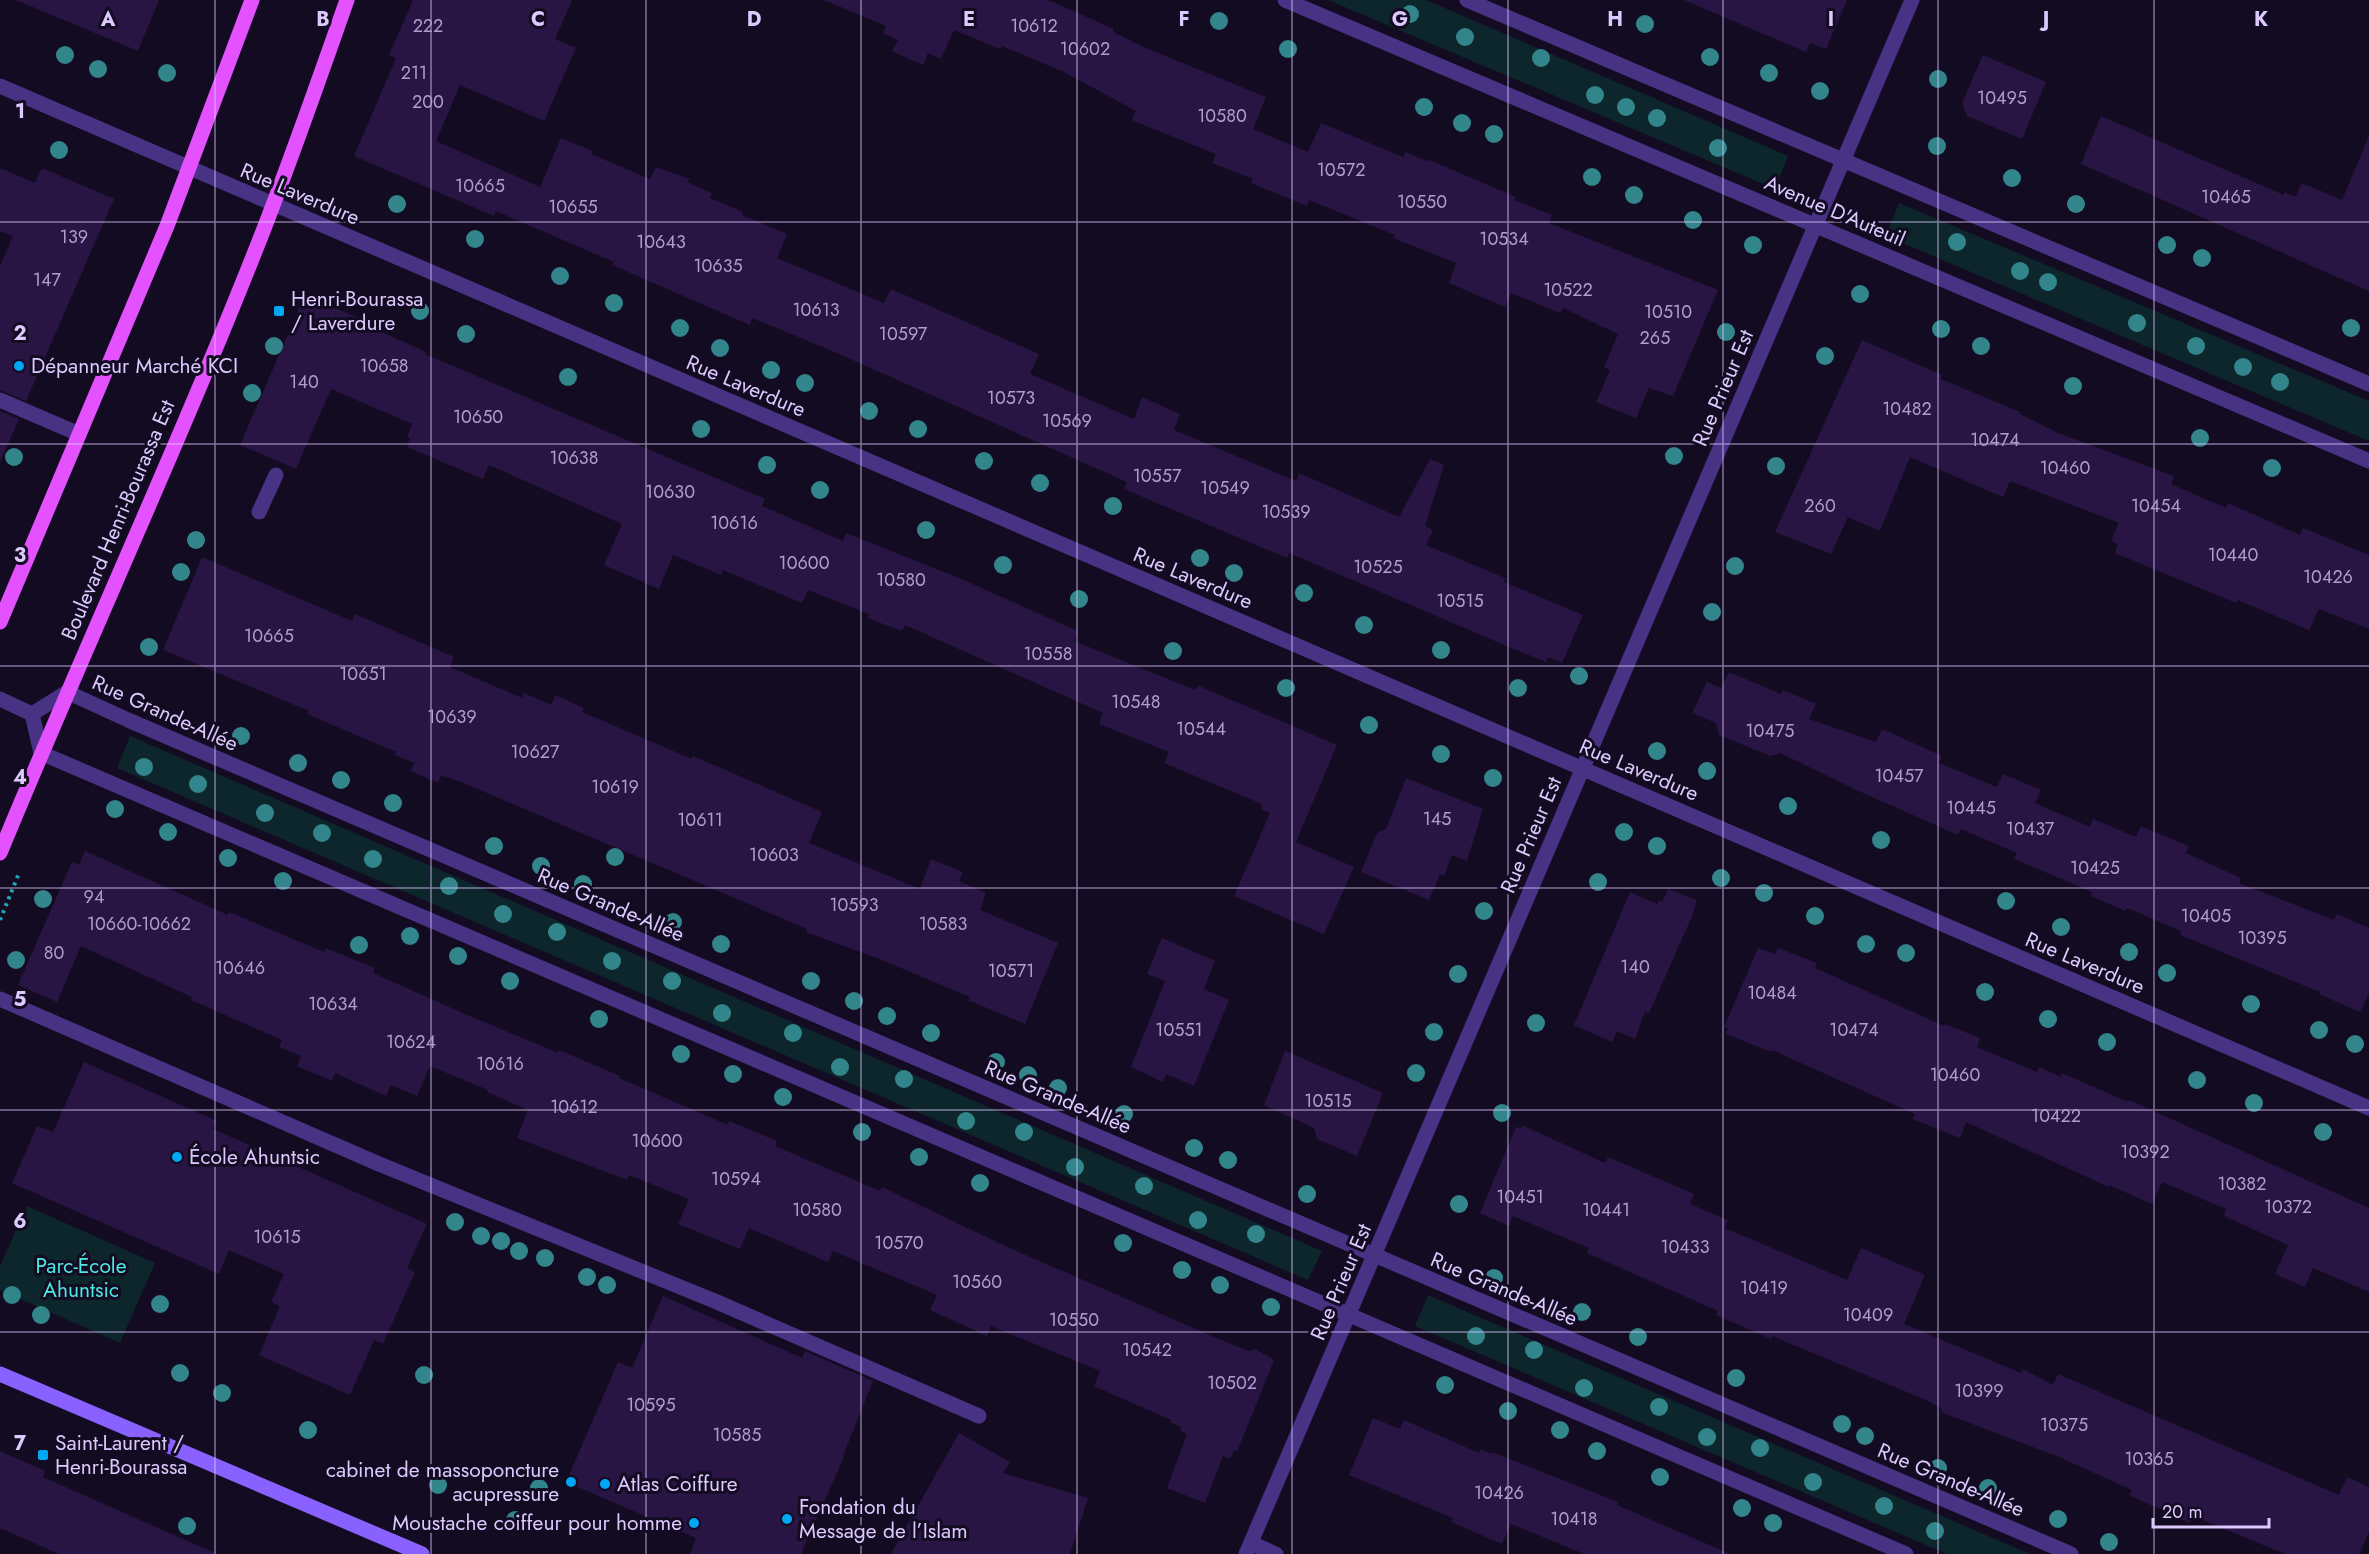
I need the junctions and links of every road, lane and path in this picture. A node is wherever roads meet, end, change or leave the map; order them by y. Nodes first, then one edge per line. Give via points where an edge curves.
1 (252, 0) edge
2 (346, 0) edge
3 (1285, 0) edge
4 (1467, 0) edge
5 (1912, 0) edge
6 (0, 86) edge
7 (1844, 160) junction
8 (189, 169) junction
9 (274, 204) junction
10 (1815, 226) junction
11 (2369, 384) edge
12 (0, 400) edge
13 (79, 434) junction
14 (2369, 461) edge
15 (276, 475) dead end
16 (259, 512) dead end
17 (0, 622) edge
18 (67, 692) junction
19 (0, 699) edge
20 (32, 714) junction
21 (41, 753) junction
22 (1582, 769) junction
23 (0, 853) edge
24 (0, 999) edge
25 (2369, 1108) edge
26 (1374, 1256) junction
27 (1350, 1316) junction
28 (0, 1374) edge
29 (979, 1416) dead end
30 (1249, 1548) edge
31 (422, 1554) edge
32 (1276, 1554) edge
33 (1906, 1554) edge
34 (2072, 1554) edge

1 - 8 main road
2 - 9 main road, Boulevard Henri-Bourassa Est
3 - 10 street, Avenue D'Auteuil
4 - 7 street
5 - 7 street, Rue Prieur Est
6 - 8 street, Rue Laverdure
7 - 10 street, Rue Prieur Est
7 - 11 street
8 - 9 street, Rue Laverdure
8 - 13 main road
9 - 18 main road, Boulevard Henri-Bourassa Est
9 - 22 street, Rue Laverdure
10 - 14 street, Avenue D'Auteuil
10 - 22 street, Rue Prieur Est
12 - 13 street
13 - 17 main road
15 - 16 street
18 - 20 street, Rue Grande-Allée
18 - 21 main road, Boulevard Henri-Bourassa Est
18 - 26 street, Rue Grande-Allée
19 - 20 street
20 - 21 street
21 - 23 main road, Boulevard Henri-Bourassa Est
21 - 27 street
22 - 25 street, Rue Laverdure
22 - 26 street, Rue Prieur Est
24 - 29 street via 379,1164 717,1302
26 - 27 street, Rue Prieur Est
26 - 34 street, Rue Grande-Allée
27 - 30 street, Rue Prieur Est
27 - 33 street
28 - 31 main road
30 - 32 street

